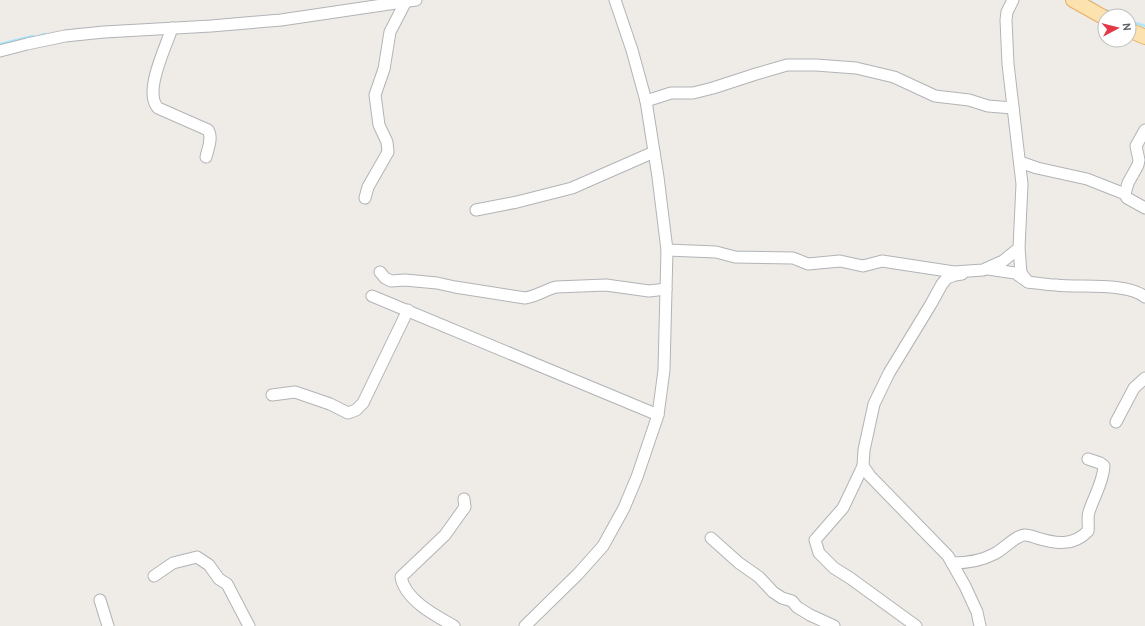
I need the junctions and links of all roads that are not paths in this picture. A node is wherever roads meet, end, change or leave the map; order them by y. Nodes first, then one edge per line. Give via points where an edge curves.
1 (615, 0) edge
2 (1013, 0) edge
3 (1073, 0) edge
4 (411, 1) edge
5 (1097, 14) edge
6 (172, 28) junction
7 (0, 51) edge
8 (646, 101) junction
9 (1013, 108) junction
10 (1145, 130) edge
11 (654, 152) junction
12 (206, 157) dead end
13 (1020, 162) junction
14 (1125, 194) junction
15 (365, 198) dead end
16 (1145, 208) edge
17 (476, 210) dead end
18 (1018, 248) junction
19 (667, 250) junction
20 (983, 270) junction
21 (380, 272) dead end
22 (1028, 282) junction
23 (666, 289) junction
24 (1144, 295) edge
25 (372, 296) dead end
26 (408, 310) junction
27 (1145, 378) edge
28 (272, 395) dead end
29 (658, 415) junction
30 (1116, 422) dead end
31 (1088, 459) dead end
32 (864, 466) junction
33 (464, 499) dead end
34 (711, 538) dead end
35 (952, 563) junction
36 (969, 563) junction
37 (154, 576) dead end
38 (962, 580) junction
39 (100, 600) dead end
40 (529, 625) edge
41 (108, 626) edge
42 (249, 626) edge
43 (454, 626) edge
44 (834, 626) edge
45 (916, 626) edge
46 (980, 626) edge

1 - 8 street
2 - 9 street via 1006,20
3 - 5 main road
4 - 6 street via 281,20
4 - 15 street via 390,32 384,69 375,95 379,125 387,142 388,152 368,187
6 - 7 street via 65,36
6 - 12 street via 156,73 152,98 158,108 208,130 211,138
8 - 9 street via 671,93 692,93 713,88 787,66 816,64 856,68 894,77 935,96
8 - 11 street
9 - 13 street
10 - 14 street via 1136,146 1138,165
11 - 17 street via 572,188
11 - 19 street
13 - 14 street via 1088,179
13 - 18 street via 1022,184
14 - 16 street
18 - 20 street via 1003,261
18 - 22 street via 1021,273
19 - 20 street via 716,252 735,257 792,258 808,264 840,261 863,266 882,262 954,272
19 - 23 street
20 - 22 street via 991,268 1015,273
20 - 32 street via 955,275 947,278 942,284 889,373 874,404 864,450
21 - 23 street via 391,281 437,283 525,298 556,287 606,285 649,291
22 - 24 street via 1056,286 1128,288
23 - 29 street via 664,370
25 - 26 street
26 - 28 street via 363,403 356,410 348,413 295,392
26 - 29 street
27 - 30 street via 1134,388
29 - 40 street via 624,508 603,546
31 - 36 street via 1104,466 1102,481 1088,514 1088,531 1083,537 1061,543 1025,535 995,554
32 - 35 street via 870,476
32 - 45 street via 843,508 815,540 817,548 834,568
33 - 43 street via 465,507 445,535 401,577 402,584 426,610
34 - 44 street via 759,577 773,592 792,601 810,615
35 - 36 street
35 - 38 street
36 - 38 street via 961,573
37 - 42 street via 173,563 197,557 209,565 219,579 227,584
38 - 46 street via 977,612
39 - 41 street

